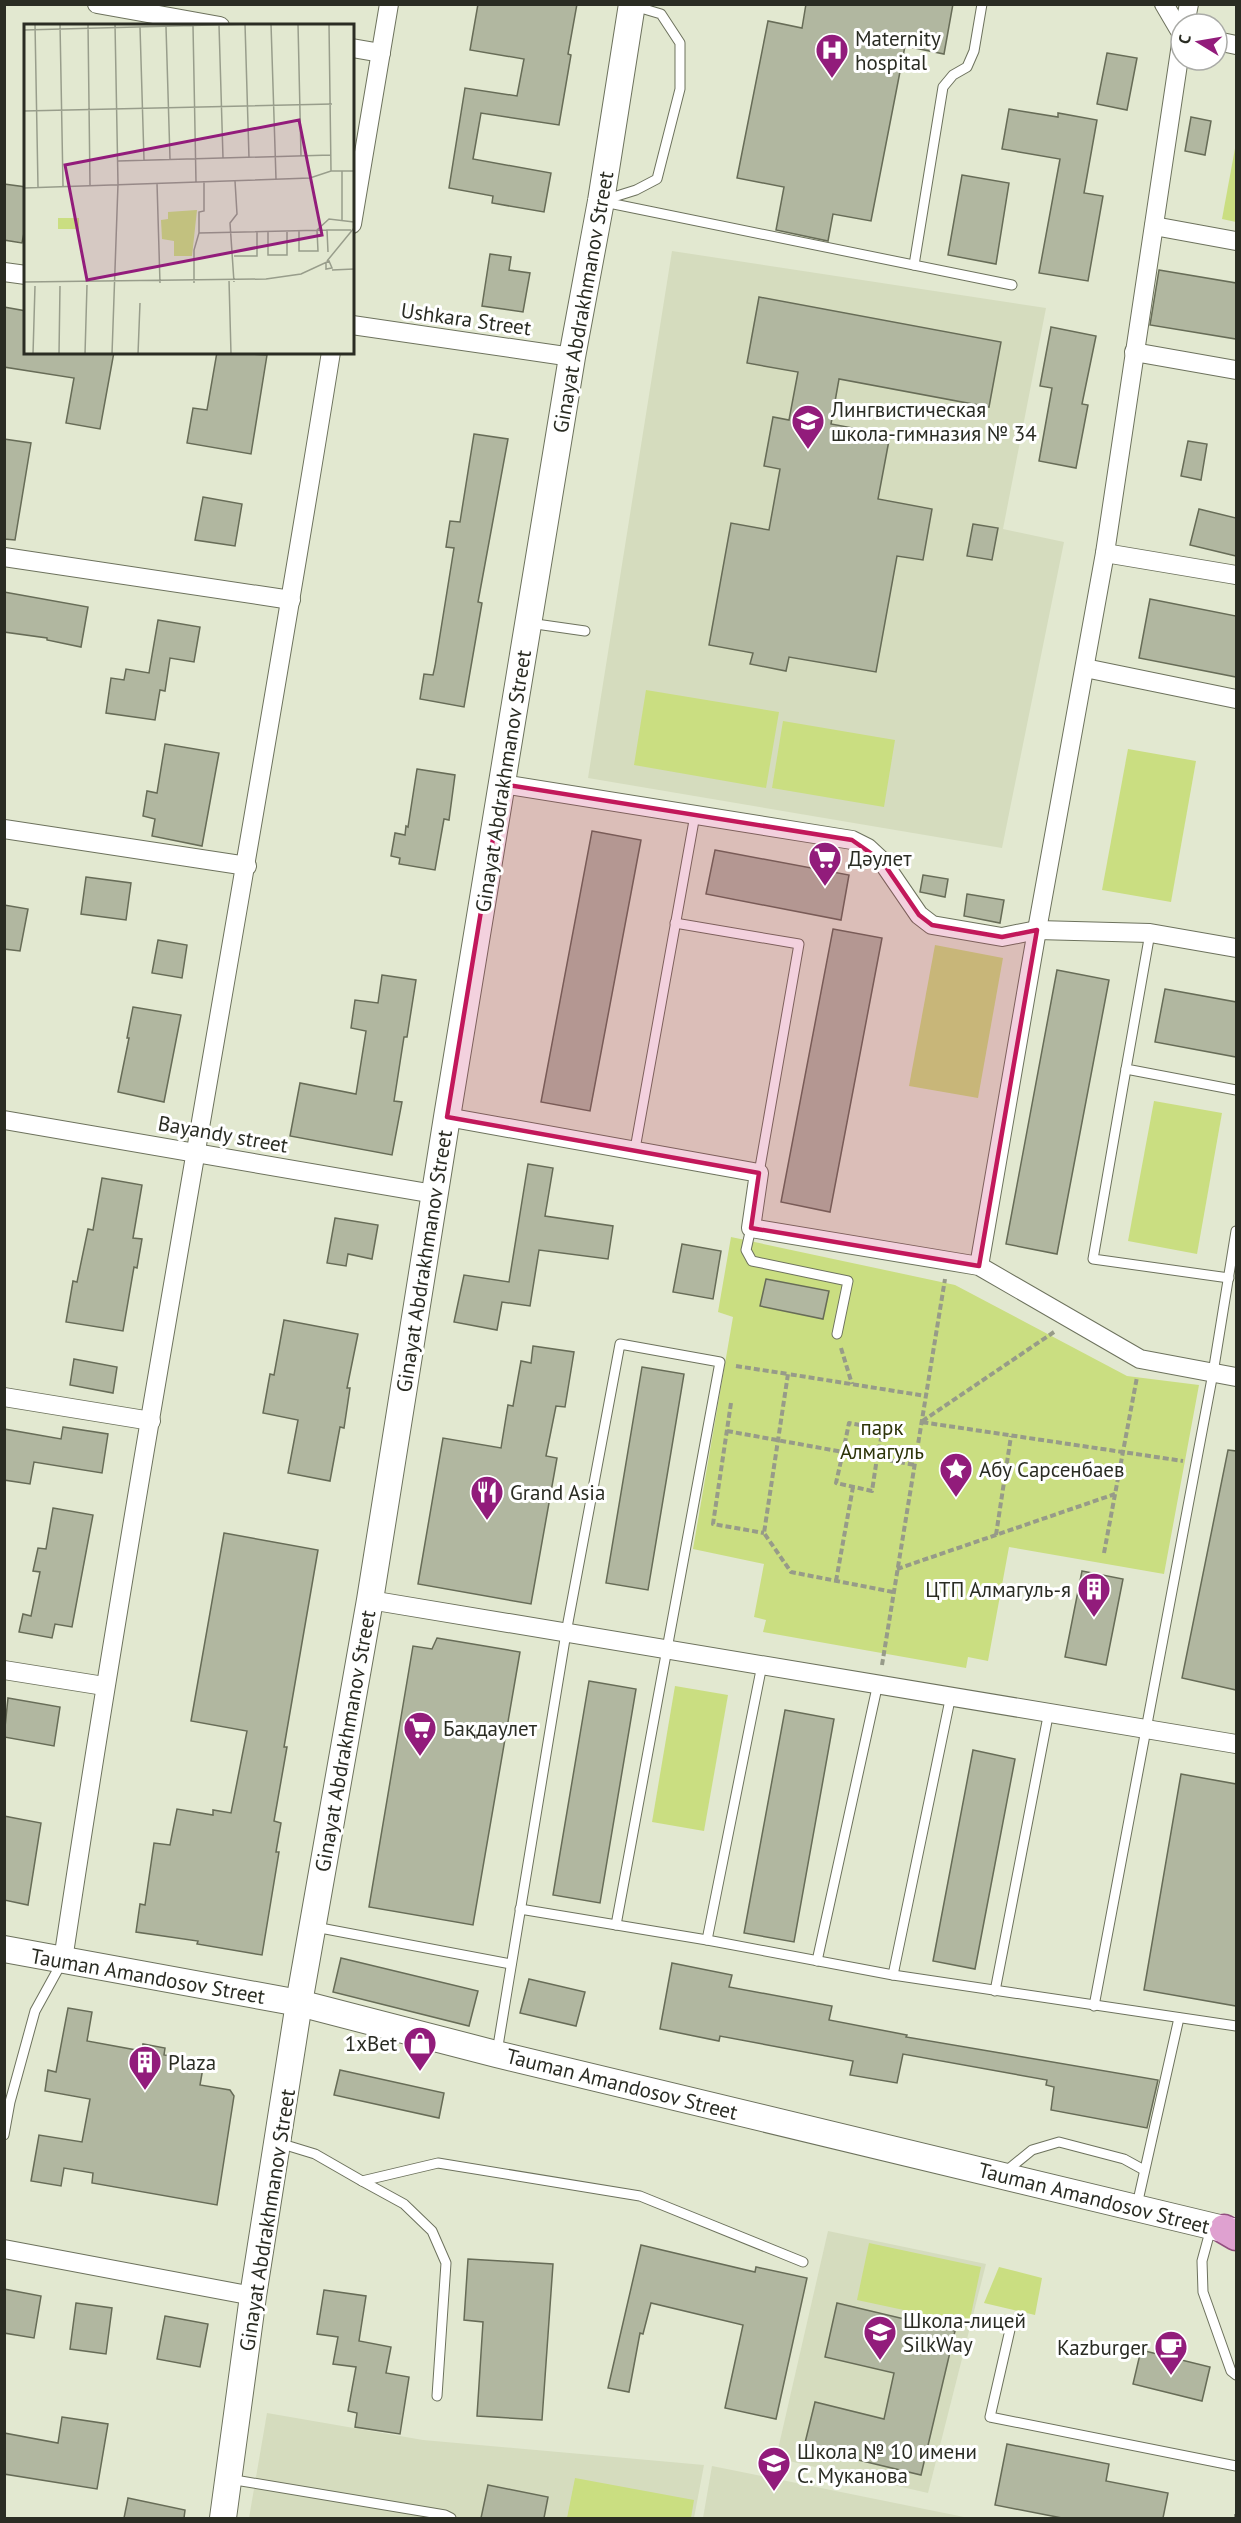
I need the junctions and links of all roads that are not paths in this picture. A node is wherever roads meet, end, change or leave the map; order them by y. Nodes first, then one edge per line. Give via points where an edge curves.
1 (97, 4) edge
2 (390, 4) edge
3 (982, 4) edge
4 (632, 5) edge
5 (209, 24) edge
6 (354, 48) edge
7 (381, 53) junction
8 (1177, 72) edge
9 (601, 201) junction
10 (354, 212) edge
11 (1154, 226) junction
12 (1236, 241) edge
13 (914, 265) junction
14 (4, 272) edge
15 (24, 275) edge
16 (1012, 285) dead end
17 (354, 325) edge
18 (1134, 352) junction
19 (331, 354) edge
20 (572, 357) junction
21 (1236, 370) edge
22 (1105, 553) junction
23 (4, 557) edge
24 (1236, 575) edge
25 (291, 600) junction
26 (529, 623) junction
27 (585, 631) dead end
28 (1085, 668) junction
29 (1236, 699) edge
30 (502, 784) junction
31 (695, 815) junction
32 (4, 829) edge
33 (247, 866) junction
34 (675, 923) junction
35 (1037, 930) junction
36 (1150, 933) junction
37 (1236, 948) edge
38 (1126, 1069) junction
39 (1236, 1090) edge
40 (447, 1117) junction
41 (4, 1120) edge
42 (635, 1149) junction
43 (196, 1152) junction
44 (759, 1173) junction
45 (434, 1194) junction
46 (751, 1227) junction
47 (1236, 1231) edge
48 (979, 1266) junction
49 (1228, 1278) junction
50 (837, 1334) road end
51 (1213, 1373) junction
52 (1236, 1377) edge
53 (4, 1397) edge
54 (151, 1421) junction
55 (370, 1600) junction
56 (566, 1633) junction
57 (667, 1649) junction
58 (762, 1665) junction
59 (4, 1670) edge
60 (878, 1683) junction
61 (104, 1686) junction
62 (951, 1695) junction
63 (1049, 1711) junction
64 (1145, 1728) junction
65 (1236, 1744) edge
66 (520, 1909) junction
67 (616, 1925) junction
68 (313, 1926) junction
69 (707, 1940) junction
70 (4, 1949) edge
71 (63, 1960) junction
72 (818, 1961) junction
73 (511, 1964) junction
74 (893, 1975) junction
75 (995, 1991) junction
76 (299, 2003) junction
77 (1094, 2006) junction
78 (1179, 2018) junction
79 (1236, 2026) edge
80 (496, 2054) junction
81 (4, 2134) edge
82 (279, 2143) junction
83 (1144, 2170) junction
84 (1001, 2175) junction
85 (362, 2181) junction
86 (1136, 2208) junction
87 (1229, 2230) edge
88 (4, 2249) edge
89 (803, 2262) dead end
90 (254, 2296) junction
91 (1012, 2320) dead end
92 (1236, 2375) edge
93 (437, 2396) dead end
94 (1236, 2466) edge
95 (229, 2479) junction
96 (223, 2518) edge
97 (452, 2518) edge

1 - 5 street
2 - 7 street
3 - 13 lane via 974,51 967,67 943,87
4 - 9 street, Ginayat Abdrakhmanov Street
4 - 9 lane via 661,14 680,42 680,89 657,179
6 - 7 street
7 - 10 street
8 - 11 street
9 - 13 lane
9 - 20 street, Ginayat Abdrakhmanov Street
11 - 12 street
11 - 18 street
13 - 16 lane
14 - 15 street
17 - 20 street, Ushkara Street
18 - 21 street
18 - 22 street
19 - 25 street
20 - 26 street, Ginayat Abdrakhmanov Street
22 - 24 street
22 - 28 street
23 - 25 street
25 - 33 street
26 - 27 lane
26 - 30 street, Ginayat Abdrakhmanov Street
28 - 29 street
28 - 35 street
30 - 31 street
30 - 40 street, Ginayat Abdrakhmanov Street
31 - 34 lane
31 - 35 street via 852,840 882,861 919,915 932,925 1002,937
32 - 33 street
33 - 43 street
34 - 42 lane
34 - 44 lane via 799,944
35 - 36 street
35 - 48 street
36 - 37 street
36 - 38 lane
38 - 39 lane
38 - 49 lane via 1093,1258
40 - 42 street
40 - 45 street, Ginayat Abdrakhmanov Street
41 - 43 street, Bayandy street
42 - 44 street
43 - 45 street, Bayandy street
43 - 54 street
44 - 46 street
45 - 55 street, Ginayat Abdrakhmanov Street
46 - 48 street
46 - 50 lane via 746,1250 752,1261 848,1281
47 - 49 lane
48 - 51 street via 1140,1359
49 - 51 lane
51 - 52 street
51 - 64 lane
53 - 54 street
54 - 61 street
55 - 56 street
55 - 68 street, Ginayat Abdrakhmanov Street
56 - 57 street
56 - 57 lane via 620,1344 720,1362
56 - 66 lane
57 - 58 street
57 - 67 lane
58 - 60 street
58 - 69 lane
59 - 61 street
60 - 62 street
60 - 72 lane
61 - 71 street
62 - 63 street
62 - 74 lane
63 - 64 street
63 - 75 lane
64 - 65 street
64 - 77 lane
66 - 67 lane
66 - 73 lane
67 - 69 lane
68 - 73 lane
68 - 76 street, Ginayat Abdrakhmanov Street
69 - 72 lane
70 - 71 street, Tauman Amandosov Street
71 - 76 street, Tauman Amandosov Street
71 - 81 lane via 35,2011
72 - 74 lane
73 - 80 lane
74 - 75 lane
75 - 77 lane
76 - 80 street, Tauman Amandosov Street
76 - 82 street, Ginayat Abdrakhmanov Street
77 - 78 lane
78 - 79 lane
78 - 83 lane
80 - 84 street, Tauman Amandosov Street
82 - 85 lane via 315,2154
82 - 90 street, Ginayat Abdrakhmanov Street
83 - 84 lane via 1124,2159 1059,2142 1032,2150
83 - 86 lane
84 - 86 street, Tauman Amandosov Street
85 - 89 lane via 438,2163 640,2196
85 - 93 lane via 404,2204 432,2231 446,2263
86 - 87 street, Tauman Amandosov Street
87 - 92 lane via 1202,2261 1203,2292 1212,2324
88 - 90 street
90 - 95 street, Ginayat Abdrakhmanov Street
91 - 94 lane via 990,2417
95 - 96 street, Ginayat Abdrakhmanov Street
95 - 97 lane

